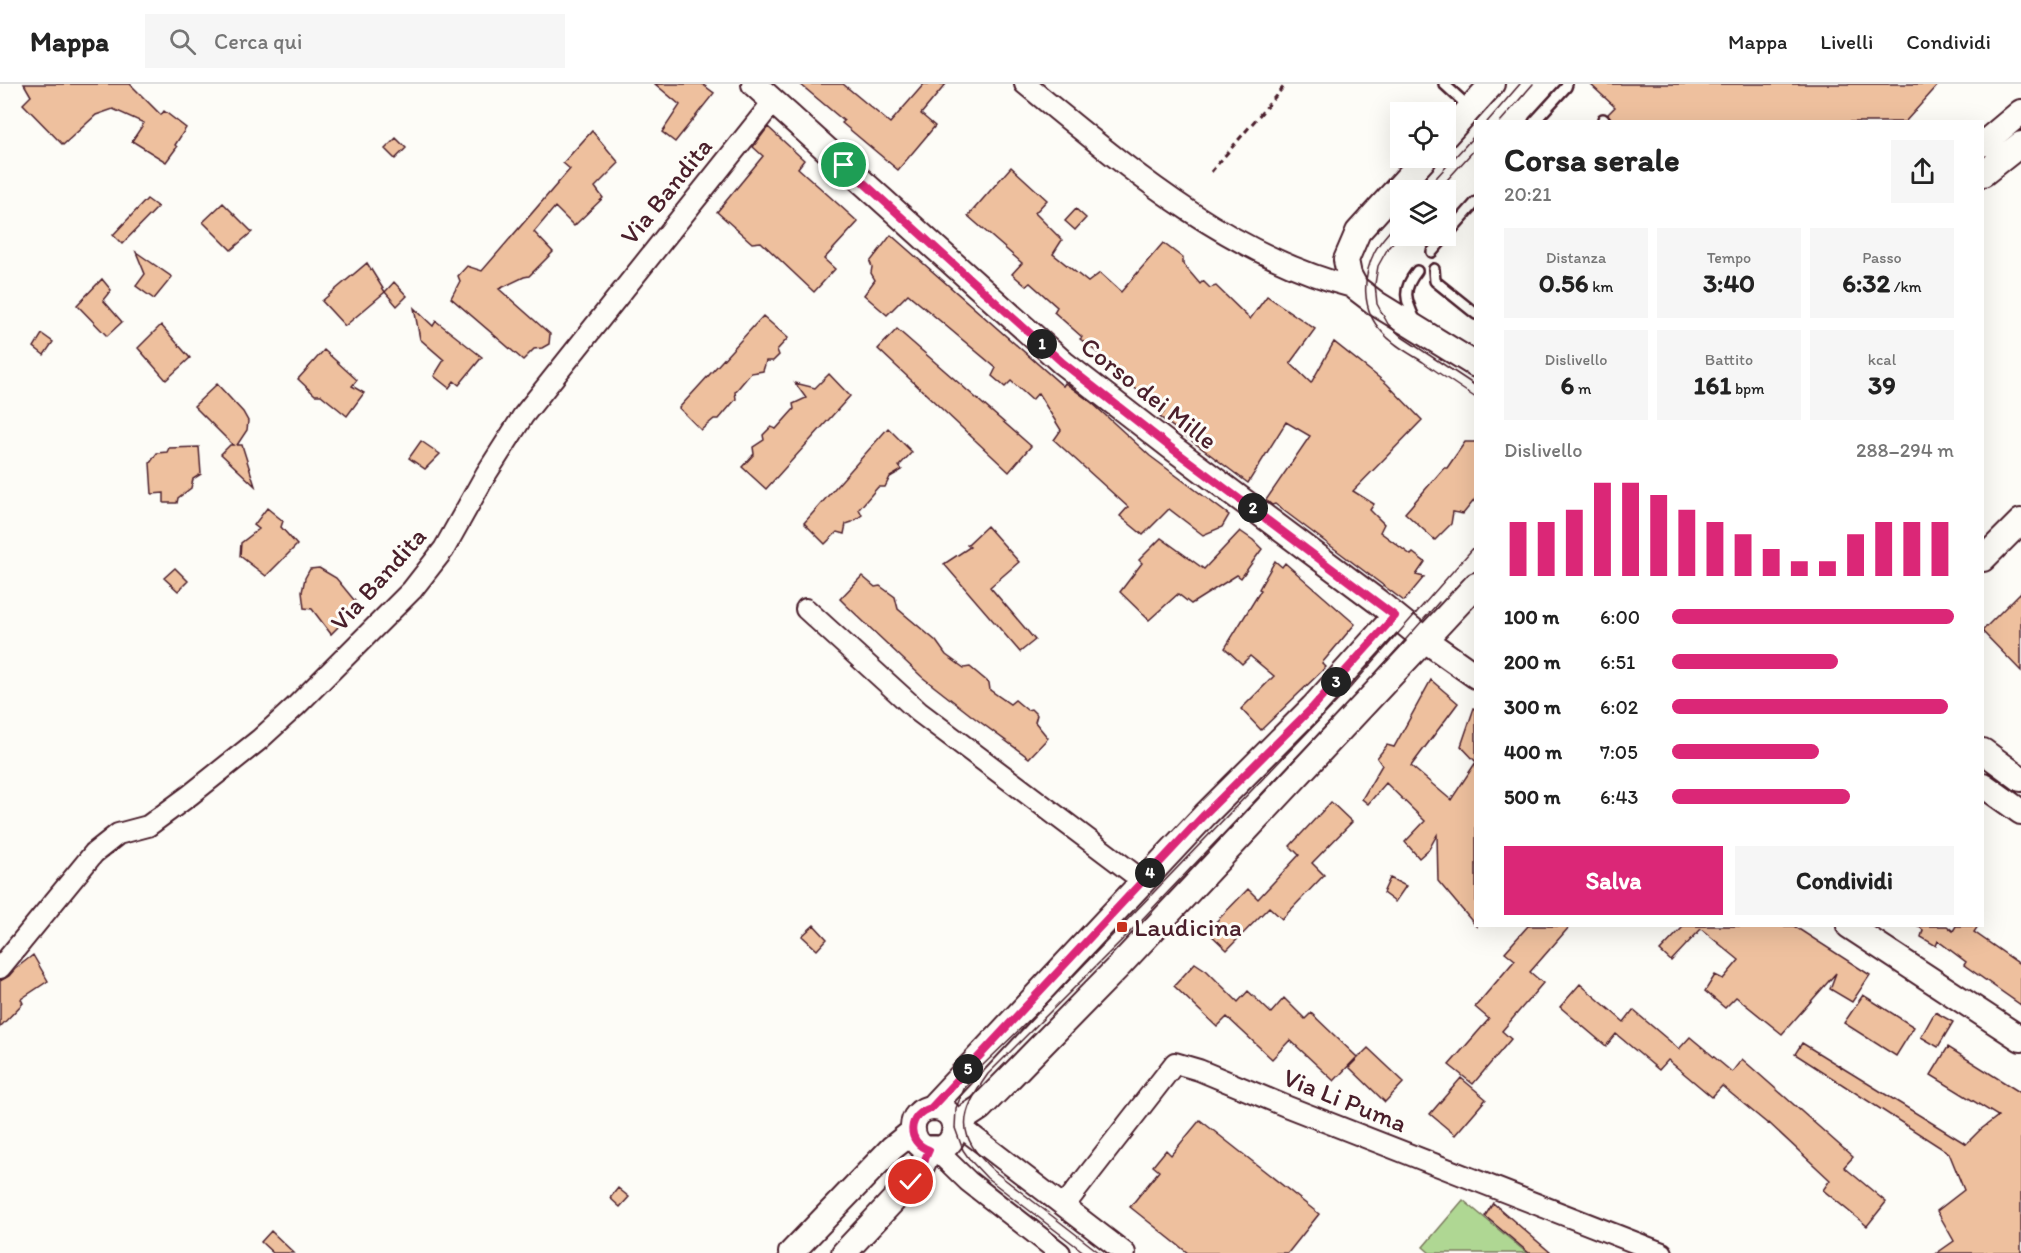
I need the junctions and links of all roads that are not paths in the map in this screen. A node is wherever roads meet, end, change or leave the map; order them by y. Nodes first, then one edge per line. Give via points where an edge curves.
1 (754, 84) edge
2 (1025, 84) edge
3 (1444, 84) edge
4 (1492, 84) edge
5 (1566, 84) edge
6 (773, 102) junction
7 (1470, 108) junction
8 (2021, 112) edge
9 (1536, 120) edge
10 (1456, 124) edge
11 (1984, 143) edge
12 (2021, 144) edge
13 (1416, 168) edge
14 (1984, 173) edge
15 (1474, 203) edge
16 (1432, 252) dead end
17 (1434, 269) dead end
18 (1417, 271) dead end
19 (1356, 288) junction
20 (1474, 312) edge
21 (1419, 330) junction
22 (1474, 364) edge
23 (2021, 522) edge
24 (1984, 558) edge
25 (1474, 587) edge
26 (806, 609) dead end
27 (1395, 616) junction
28 (1425, 640) junction
29 (1474, 675) edge
30 (1984, 752) edge
31 (2021, 779) edge
32 (1984, 785) edge
33 (2021, 812) edge
34 (1143, 881) junction
35 (1852, 927) edge
36 (0, 968) edge
37 (2021, 1039) edge
38 (931, 1108) junction
39 (954, 1126) junction
40 (926, 1144) junction
41 (1064, 1206) junction
42 (1036, 1246) edge
43 (790, 1253) edge
44 (844, 1253) edge
45 (1060, 1253) edge
46 (1125, 1253) edge
47 (1662, 1253) edge

1 - 6 street, Corso dei Mille
2 - 19 street via 1198,217 1291,267
3 - 7 lane
4 - 7 street
5 - 9 lane
6 - 27 street, Corso dei Mille via 1063,363
6 - 36 street, Via Bandita via 523,416 444,549 412,590 296,708 259,740 148,826 118,834 94,853
7 - 10 street
8 - 11 street
12 - 14 street
13 - 19 street via 1358,232 1347,260
15 - 16 lane
17 - 20 lane via 1435,281
18 - 21 lane via 1406,291
19 - 21 street
21 - 22 street
23 - 24 street
25 - 28 street
26 - 34 street via 920,712
27 - 28 street, Corso dei Mille
27 - 34 street via 1313,707
28 - 29 street, Corso dei Mille
28 - 39 street via 1120,965 980,1108
30 - 31 street
32 - 33 street
34 - 38 street
35 - 37 street
38 - 39 street via 946,1112
38 - 40 street via 917,1115 913,1122
39 - 40 street via 951,1142 943,1148
39 - 41 street via 965,1130
40 - 42 street
40 - 43 street via 892,1148
40 - 44 street via 919,1173
41 - 46 street
41 - 47 street, Via Li Puma via 1175,1064 1199,1070
42 - 45 street

